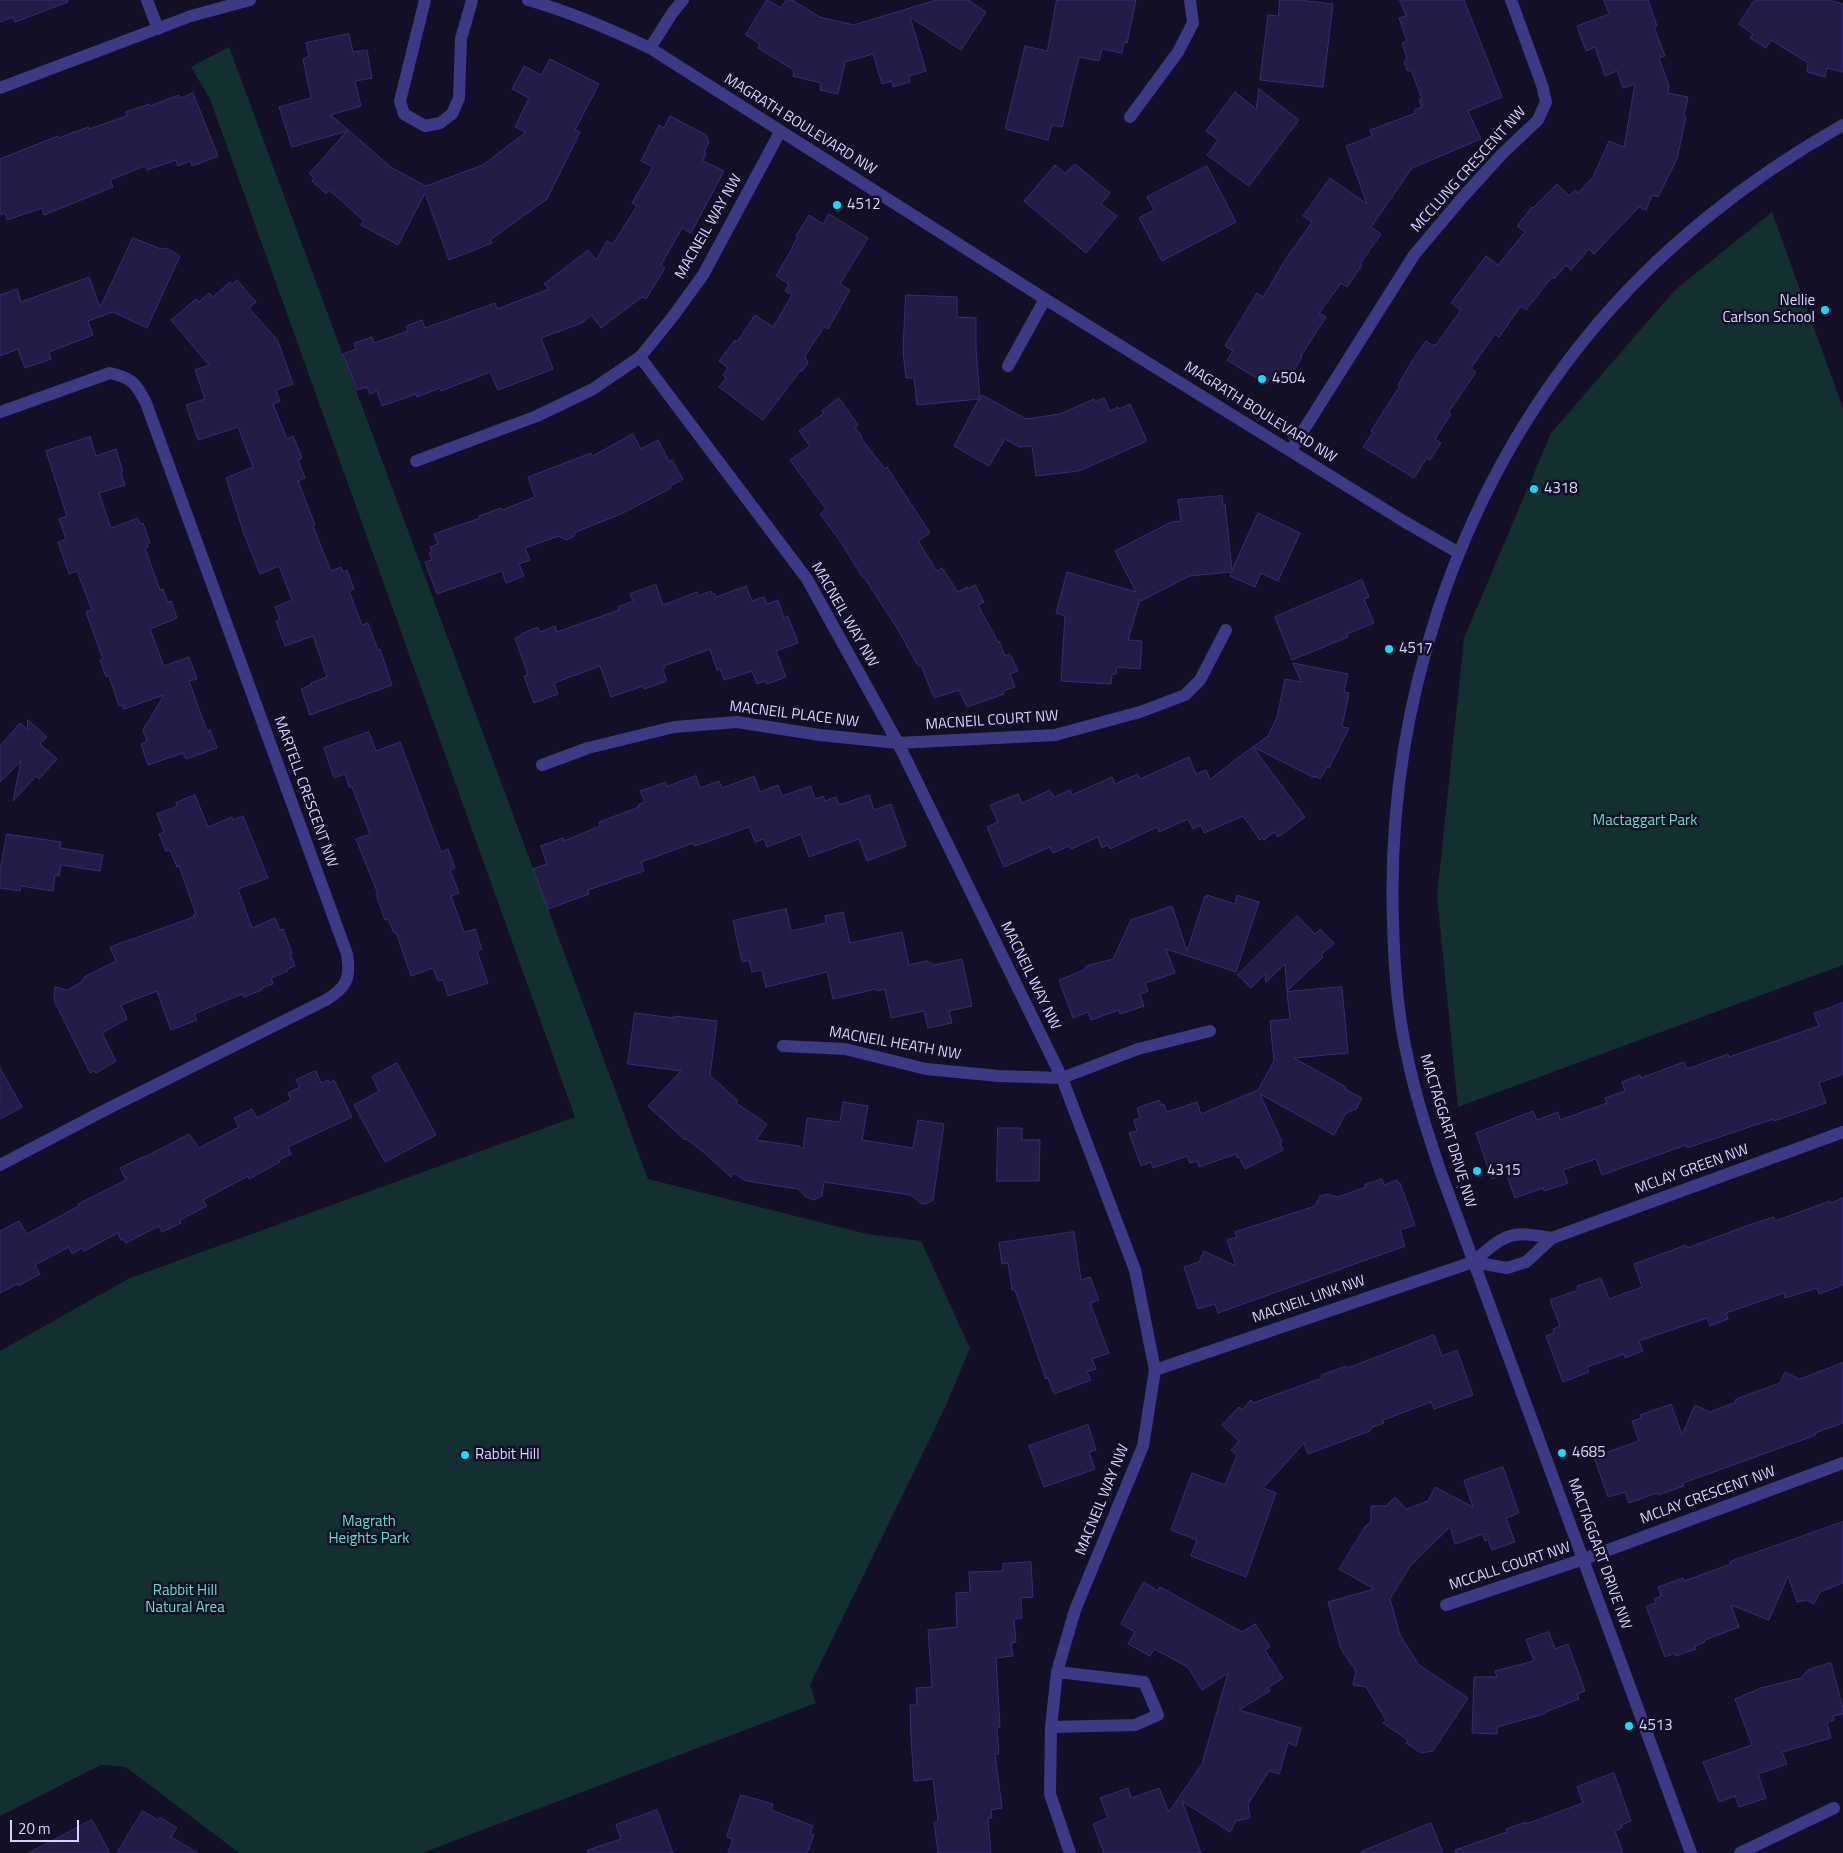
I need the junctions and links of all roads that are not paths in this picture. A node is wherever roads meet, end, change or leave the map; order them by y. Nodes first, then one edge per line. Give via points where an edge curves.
1 (147, 0) edge
2 (250, 0) edge
3 (425, 0) edge
4 (472, 0) edge
5 (528, 0) edge
6 (683, 0) edge
7 (1190, 0) edge
8 (1510, 0) edge
9 (158, 29) junction
10 (650, 48) junction
11 (0, 88) edge
12 (1130, 117) dead end
13 (1843, 125) edge
14 (780, 132) junction
15 (1044, 299) junction
16 (640, 356) junction
17 (1008, 366) dead end
18 (0, 412) edge
19 (1291, 450) junction
20 (416, 461) dead end
21 (1460, 553) junction
22 (1226, 630) dead end
23 (898, 743) junction
24 (542, 766) dead end
25 (1210, 1031) dead end
26 (783, 1046) dead end
27 (1062, 1078) junction
28 (1843, 1132) edge
29 (0, 1165) edge
30 (1552, 1238) junction
31 (1473, 1262) junction
32 (1155, 1370) junction
33 (1843, 1463) edge
34 (1584, 1559) junction
35 (1446, 1605) dead end
36 (1057, 1672) junction
37 (1051, 1726) junction
38 (1834, 1808) dead end
39 (1070, 1853) edge
40 (1691, 1853) edge
41 (1740, 1853) edge

1 - 9 street
2 - 9 street
3 - 4 street via 400,101 404,114 425,126 440,123 452,114 459,98 461,39
5 - 10 street, MAGRATH BOULEVARD NW via 600,24
6 - 10 street
7 - 12 street via 1193,23 1178,52
8 - 19 street, MCCLUNG CRESCENT NW via 1546,102 1538,120 1502,154 1414,255
9 - 11 street
10 - 14 street, MAGRATH BOULEVARD NW
13 - 21 street, MACTAGGART DRIVE NW via 1780,163 1737,194 1672,248 1614,304 1543,396 1493,481
14 - 15 street, MAGRATH BOULEVARD NW
14 - 16 street, MACNEIL WAY NW via 703,275
15 - 17 street
15 - 19 street, MAGRATH BOULEVARD NW
16 - 20 street, MACNEIL WAY NW via 593,389 538,416
16 - 23 street, MACNEIL WAY NW via 808,579
18 - 29 street, MARTELL CRESCENT NW via 110,373 128,377 138,386 347,954 349,967 343,987 326,1000
19 - 21 street, MAGRATH BOULEVARD NW
21 - 31 street, MACTAGGART DRIVE NW via 1415,688 1401,759 1395,810 1392,906 1398,1003 1406,1055 1430,1141
22 - 23 street, MACNEIL COURT NW via 1200,680 1184,695 1140,712 1054,735
23 - 24 street, MACNEIL PLACE NW via 737,722 674,727 588,748
23 - 27 street, MACNEIL WAY NW
25 - 27 street via 1138,1048
26 - 27 street, MACNEIL HEATH NW via 845,1049 926,1069
27 - 32 street, MACNEIL WAY NW via 1135,1270
28 - 30 street, MCLAY GREEN NW
30 - 31 street, MCLAY GREEN NW via 1520,1233 1499,1240
30 - 31 street, MCLAY GREEN NW via 1526,1262 1507,1268
31 - 32 street, MACNEIL LINK NW
31 - 34 street, MACTAGGART DRIVE NW
32 - 36 street, MACNEIL WAY NW via 1143,1446 1075,1610
33 - 34 street, MCLAY CRESCENT NW
34 - 35 street, MCCALL COURT NW
34 - 40 street, MACTAGGART DRIVE NW
36 - 37 street, MACNEIL WAY NW
36 - 37 street via 1144,1682 1158,1715 1135,1726
37 - 39 street, MACNEIL WAY NW via 1050,1794
38 - 41 street

